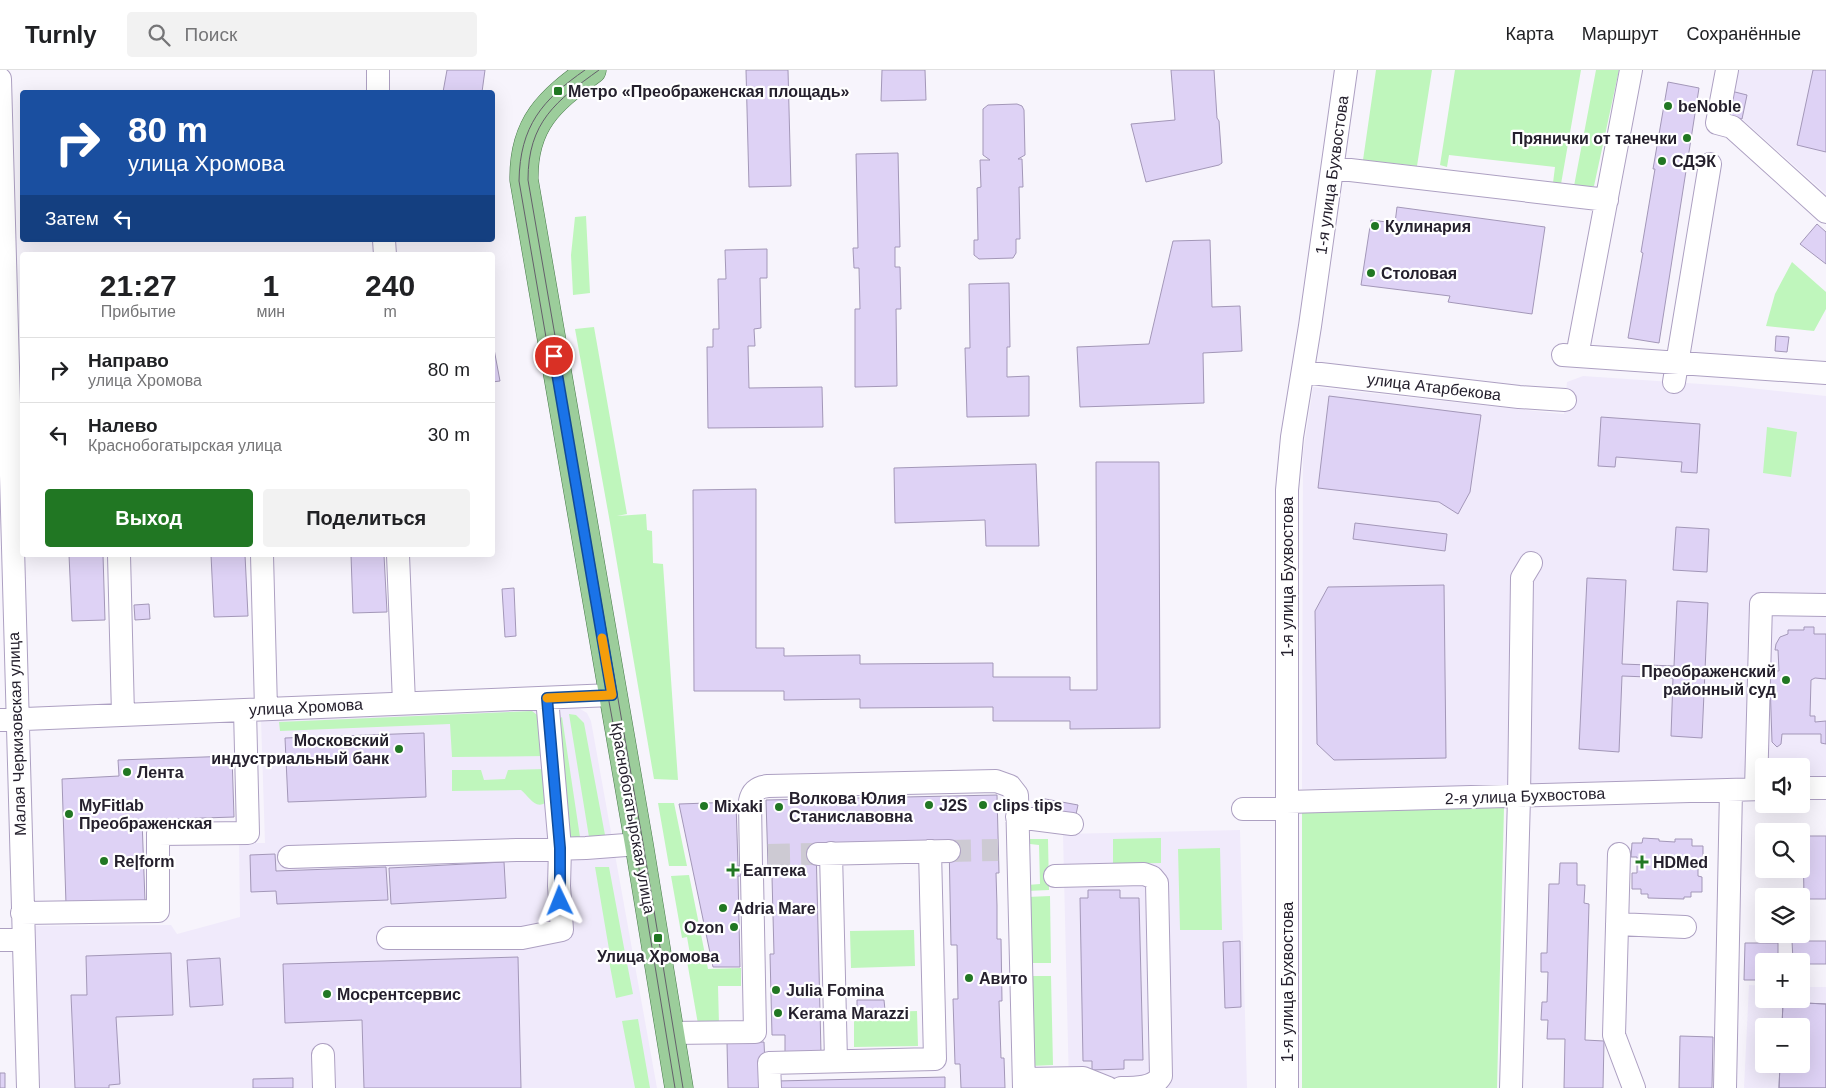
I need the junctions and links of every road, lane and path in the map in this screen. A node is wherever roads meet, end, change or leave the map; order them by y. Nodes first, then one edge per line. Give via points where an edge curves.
1 (378, 70) edge
2 (592, 70) edge
3 (1346, 70) edge
4 (1631, 70) edge
5 (1727, 70) edge
6 (0, 79) edge
7 (378, 90) edge
8 (1710, 164) dead end
9 (1333, 168) junction
10 (13, 169) edge
11 (1607, 200) junction
12 (1826, 212) edge
13 (3, 254) edge
14 (4, 370) edge
15 (1303, 372) junction
16 (1675, 372) junction
17 (1826, 373) edge
18 (1566, 400) dead end
19 (119, 557) edge
20 (262, 557) edge
21 (398, 557) edge
22 (1531, 563) dead end
23 (1826, 605) edge
24 (612, 695) junction
25 (547, 698) junction
26 (404, 703) junction
27 (255, 710) junction
28 (123, 715) junction
29 (8, 720) edge
30 (1760, 758) edge
31 (1810, 788) edge
32 (1826, 788) edge
33 (1755, 789) edge
34 (1731, 790) junction
35 (1519, 797) junction
36 (1287, 805) junction
37 (1243, 809) dead end
38 (1017, 817) junction
39 (1072, 824) dead end
40 (639, 844) junction
41 (560, 848) junction
42 (1619, 854) dead end
43 (289, 857) dead end
44 (1055, 876) dead end
45 (22, 913) junction
46 (1617, 924) junction
47 (1685, 927) dead end
48 (388, 938) dead end
49 (0, 940) edge
50 (23, 940) junction
51 (670, 1034) junction
52 (323, 1055) dead end
53 (836, 1061) junction
54 (1024, 1083) edge
55 (28, 1088) edge
56 (324, 1088) edge
57 (679, 1088) edge
58 (770, 1088) edge
59 (1108, 1088) edge
60 (1121, 1088) edge
61 (1287, 1088) edge
62 (1511, 1088) edge
63 (1634, 1088) edge
64 (1724, 1088) edge

1 - 7 street
2 - 24 main road, Краснобогатырская улица via 560,94 540,117 528,140 524,180
3 - 9 street, 1-я улица Бухвостова
4 - 11 street
5 - 12 street via 1717,123 1732,127
6 - 10 street, Малая Черкизовская улица
8 - 16 street
9 - 11 street
9 - 15 street, 1-я улица Бухвостова
10 - 13 street, Малая Черкизовская улица
11 - 16 street via 1570,355
13 - 14 street, Малая Черкизовская улица
14 - 29 street, Малая Черкизовская улица
15 - 18 street, улица Атарбекова
15 - 36 street, 1-я улица Бухвостова via 1287,490
16 - 17 street
19 - 28 street
20 - 27 street
21 - 26 street
22 - 35 street via 1522,578
23 - 30 street via 1761,604
24 - 25 street, улица Хромова
24 - 40 main road, Краснобогатырская улица
25 - 26 street, улица Хромова
25 - 41 street
26 - 27 street, улица Хромова
27 - 28 street, улица Хромова
27 - 45 street via 248,833 158,834 158,911
28 - 29 street, улица Хромова
29 - 45 street, Малая Черкизовская улица
31 - 32 street
33 - 34 street, 2-я улица Бухвостова
34 - 35 street, 2-я улица Бухвостова
34 - 64 street
35 - 36 street, 2-я улица Бухвостова
35 - 62 street
36 - 37 street, 2-я улица Бухвостова
36 - 61 street, 1-я улица Бухвостова
38 - 39 street
38 - 51 street via 1017,795 1010,786 996,781 765,786 755,790 750,798 755,863 755,1032
38 - 54 street via 1008,849
40 - 41 street
40 - 51 main road, Краснобогатырская улица
41 - 43 street
41 - 48 street via 562,930 522,938
42 - 46 street
44 - 60 street via 1144,874 1157,883 1161,1076 1149,1087
45 - 50 street, Малая Черкизовская улица
46 - 47 street
46 - 63 street via 1614,1035
49 - 50 street
50 - 55 street, Малая Черкизовская улица
51 - 57 main road, Краснобогатырская улица
52 - 56 street
53 - 53 street via 935,1059 940,851 824,854
53 - 58 street via 769,1063
54 - 59 street via 1083,1078

